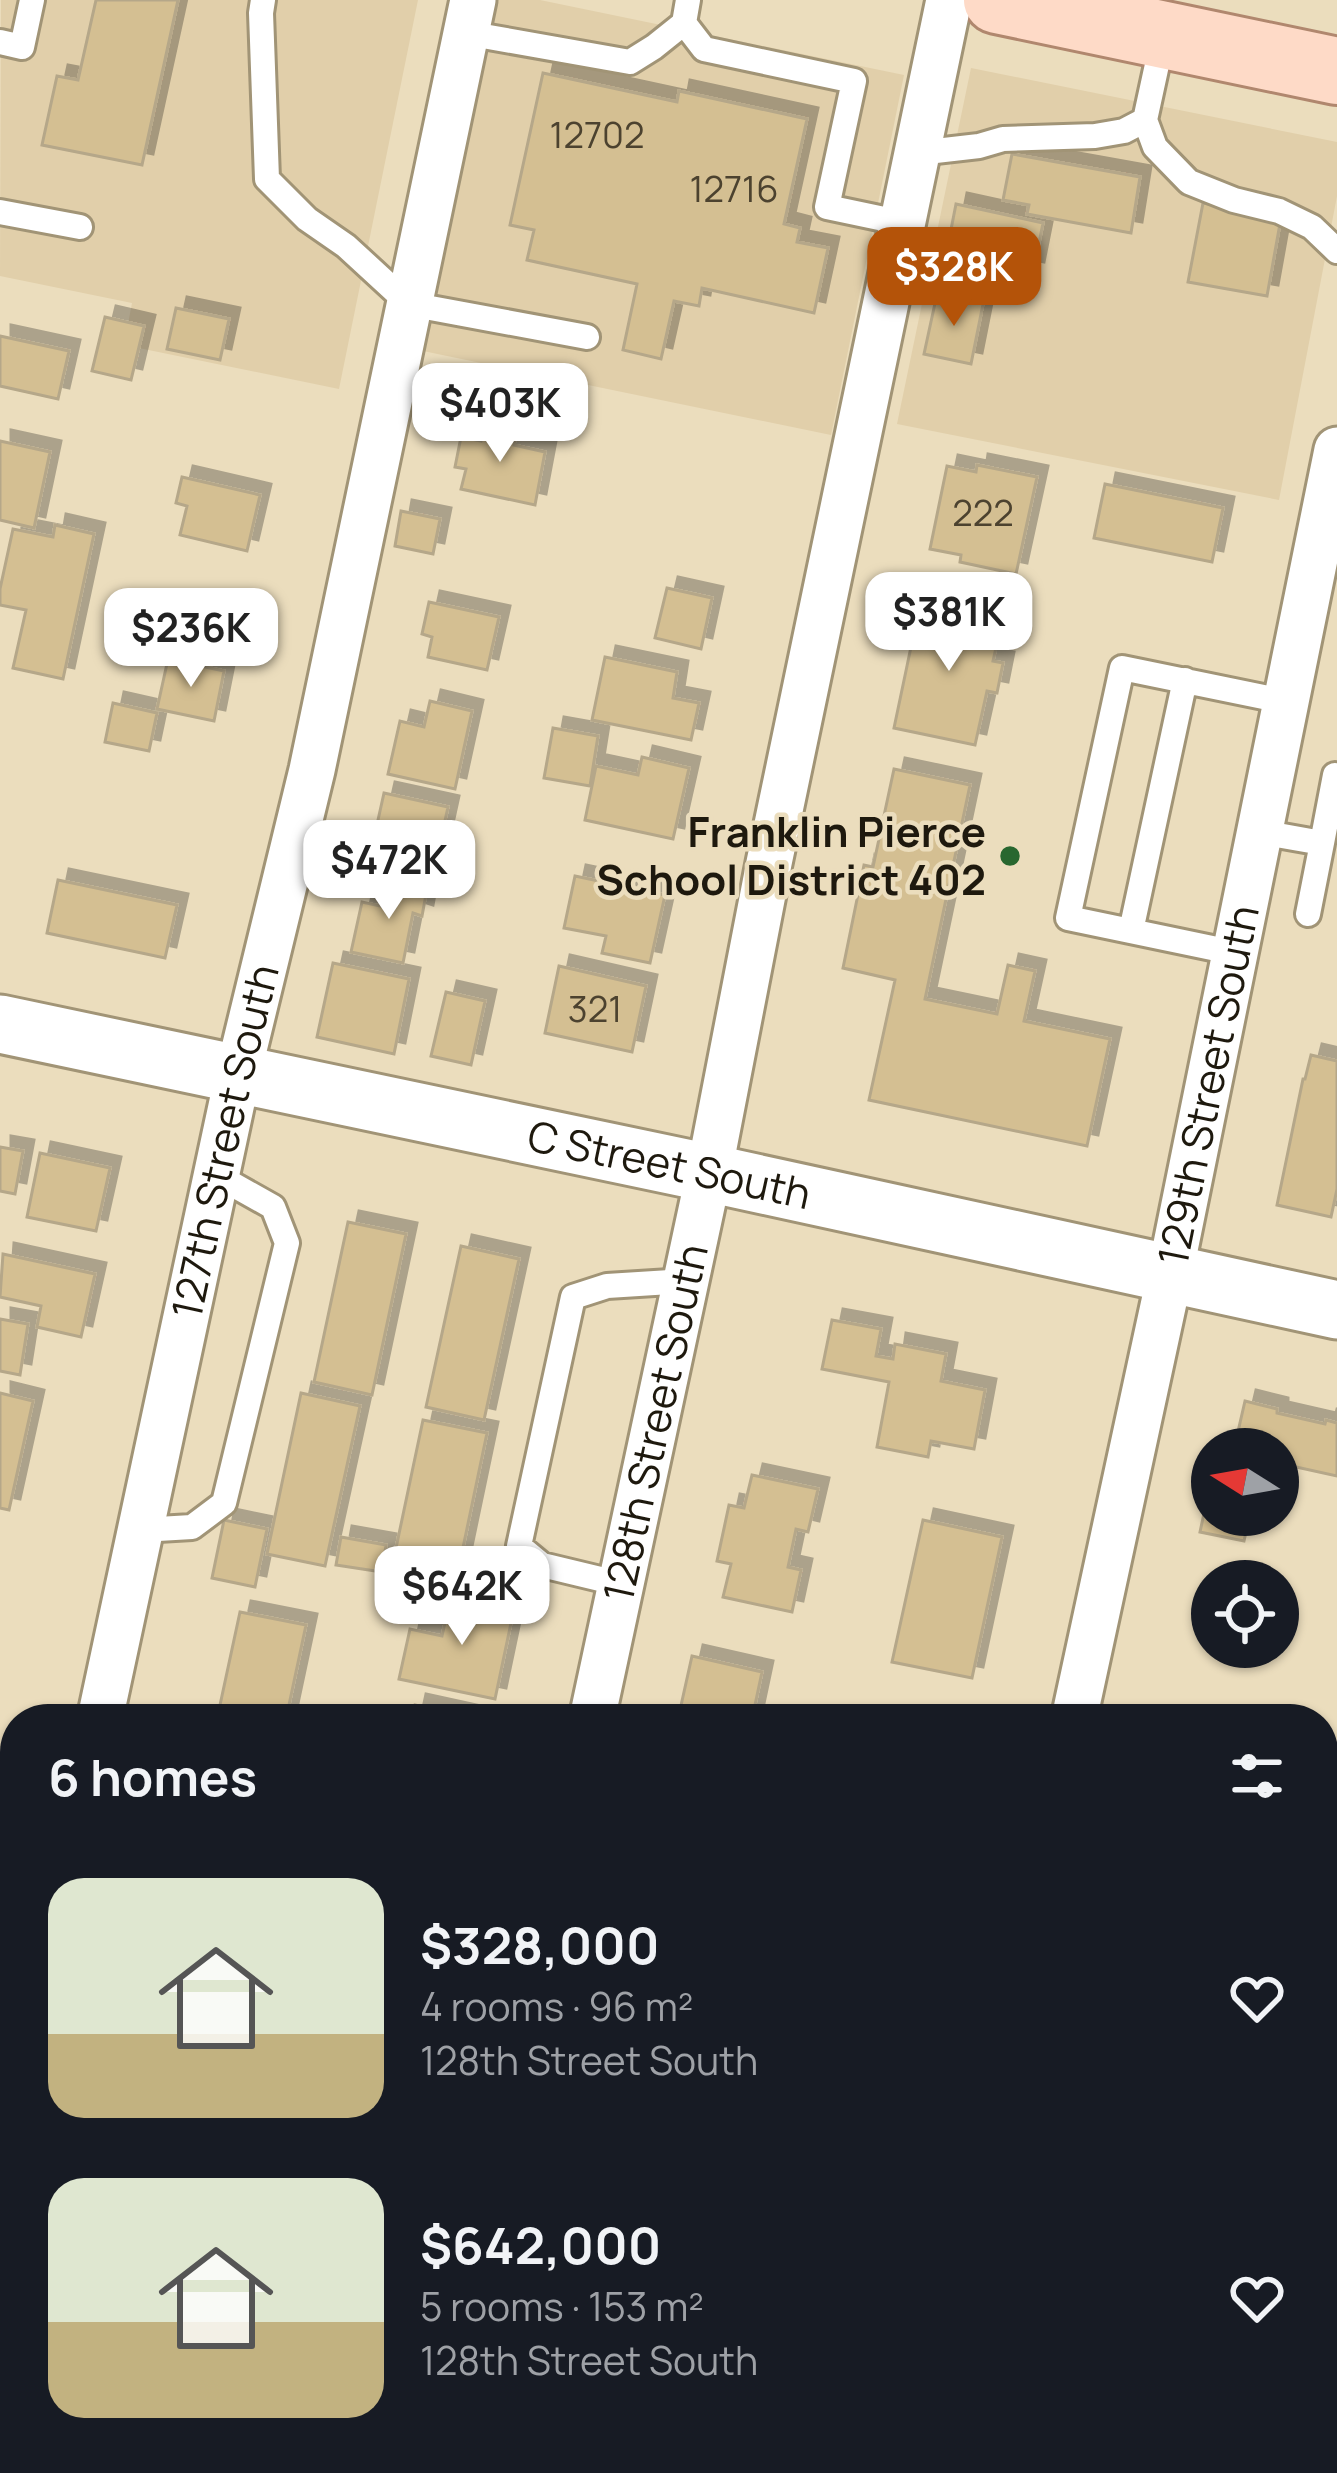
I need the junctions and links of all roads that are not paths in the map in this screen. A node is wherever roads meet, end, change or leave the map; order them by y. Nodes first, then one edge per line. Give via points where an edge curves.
1 (32, 0) edge
2 (263, 0) edge
3 (949, 0) edge
4 (997, 0) edge
5 (686, 11) edge
6 (470, 17) edge
7 (1141, 21) edge
8 (0, 42) edge
9 (1337, 70) edge
10 (1144, 120) junction
11 (918, 153) junction
12 (0, 212) edge
13 (903, 224) junction
14 (80, 227) dead end
15 (1337, 250) edge
16 (409, 304) junction
17 (587, 337) dead end
18 (1337, 450) edge
19 (1185, 680) junction
20 (1288, 702) junction
21 (1335, 775) edge
22 (1260, 832) junction
23 (1322, 844) junction
24 (1308, 914) dead end
25 (1130, 931) junction
26 (1235, 952) junction
27 (0, 1024) edge
28 (238, 1074) junction
29 (709, 1173) junction
30 (216, 1175) junction
31 (1170, 1274) junction
32 (686, 1281) junction
33 (1337, 1310) edge
34 (141, 1529) junction
35 (621, 1584) junction
36 (103, 1704) edge
37 (595, 1704) edge
38 (1077, 1704) edge

1 - 8 lane via 22,47
2 - 16 lane via 267,178
3 - 11 street, 128th Street South
4 - 7 main road
5 - 6 lane via 630,62
5 - 13 lane via 704,49 854,81 827,207
6 - 16 street, 127th Street South
7 - 9 main road
7 - 10 lane
10 - 11 lane via 1094,136
10 - 15 lane via 1155,147 1189,182 1312,226
11 - 13 street, 128th Street South
12 - 14 lane
13 - 29 street, 128th Street South
16 - 17 lane
16 - 28 street, 127th Street South
18 - 20 street, 129th Street South
19 - 20 lane
19 - 25 lane
19 - 25 lane via 1122,668 1117,690 1068,918
20 - 22 street, 129th Street South
21 - 23 lane
22 - 23 lane
22 - 26 street, 129th Street South
23 - 24 lane
25 - 26 lane
26 - 31 street, 129th Street South
27 - 28 street, C Street South
28 - 29 street, C Street South
28 - 30 street, 127th Street South
29 - 31 street, C Street South
29 - 32 street, 128th Street South
30 - 34 street, 127th Street South
30 - 34 lane via 273,1207 286,1243 224,1503 192,1527
31 - 33 street, C Street South
31 - 38 street, 129th Street South
32 - 35 street, 128th Street South
32 - 35 lane via 573,1297 519,1546 542,1565
34 - 36 street, 127th Street South
35 - 37 street, 128th Street South

